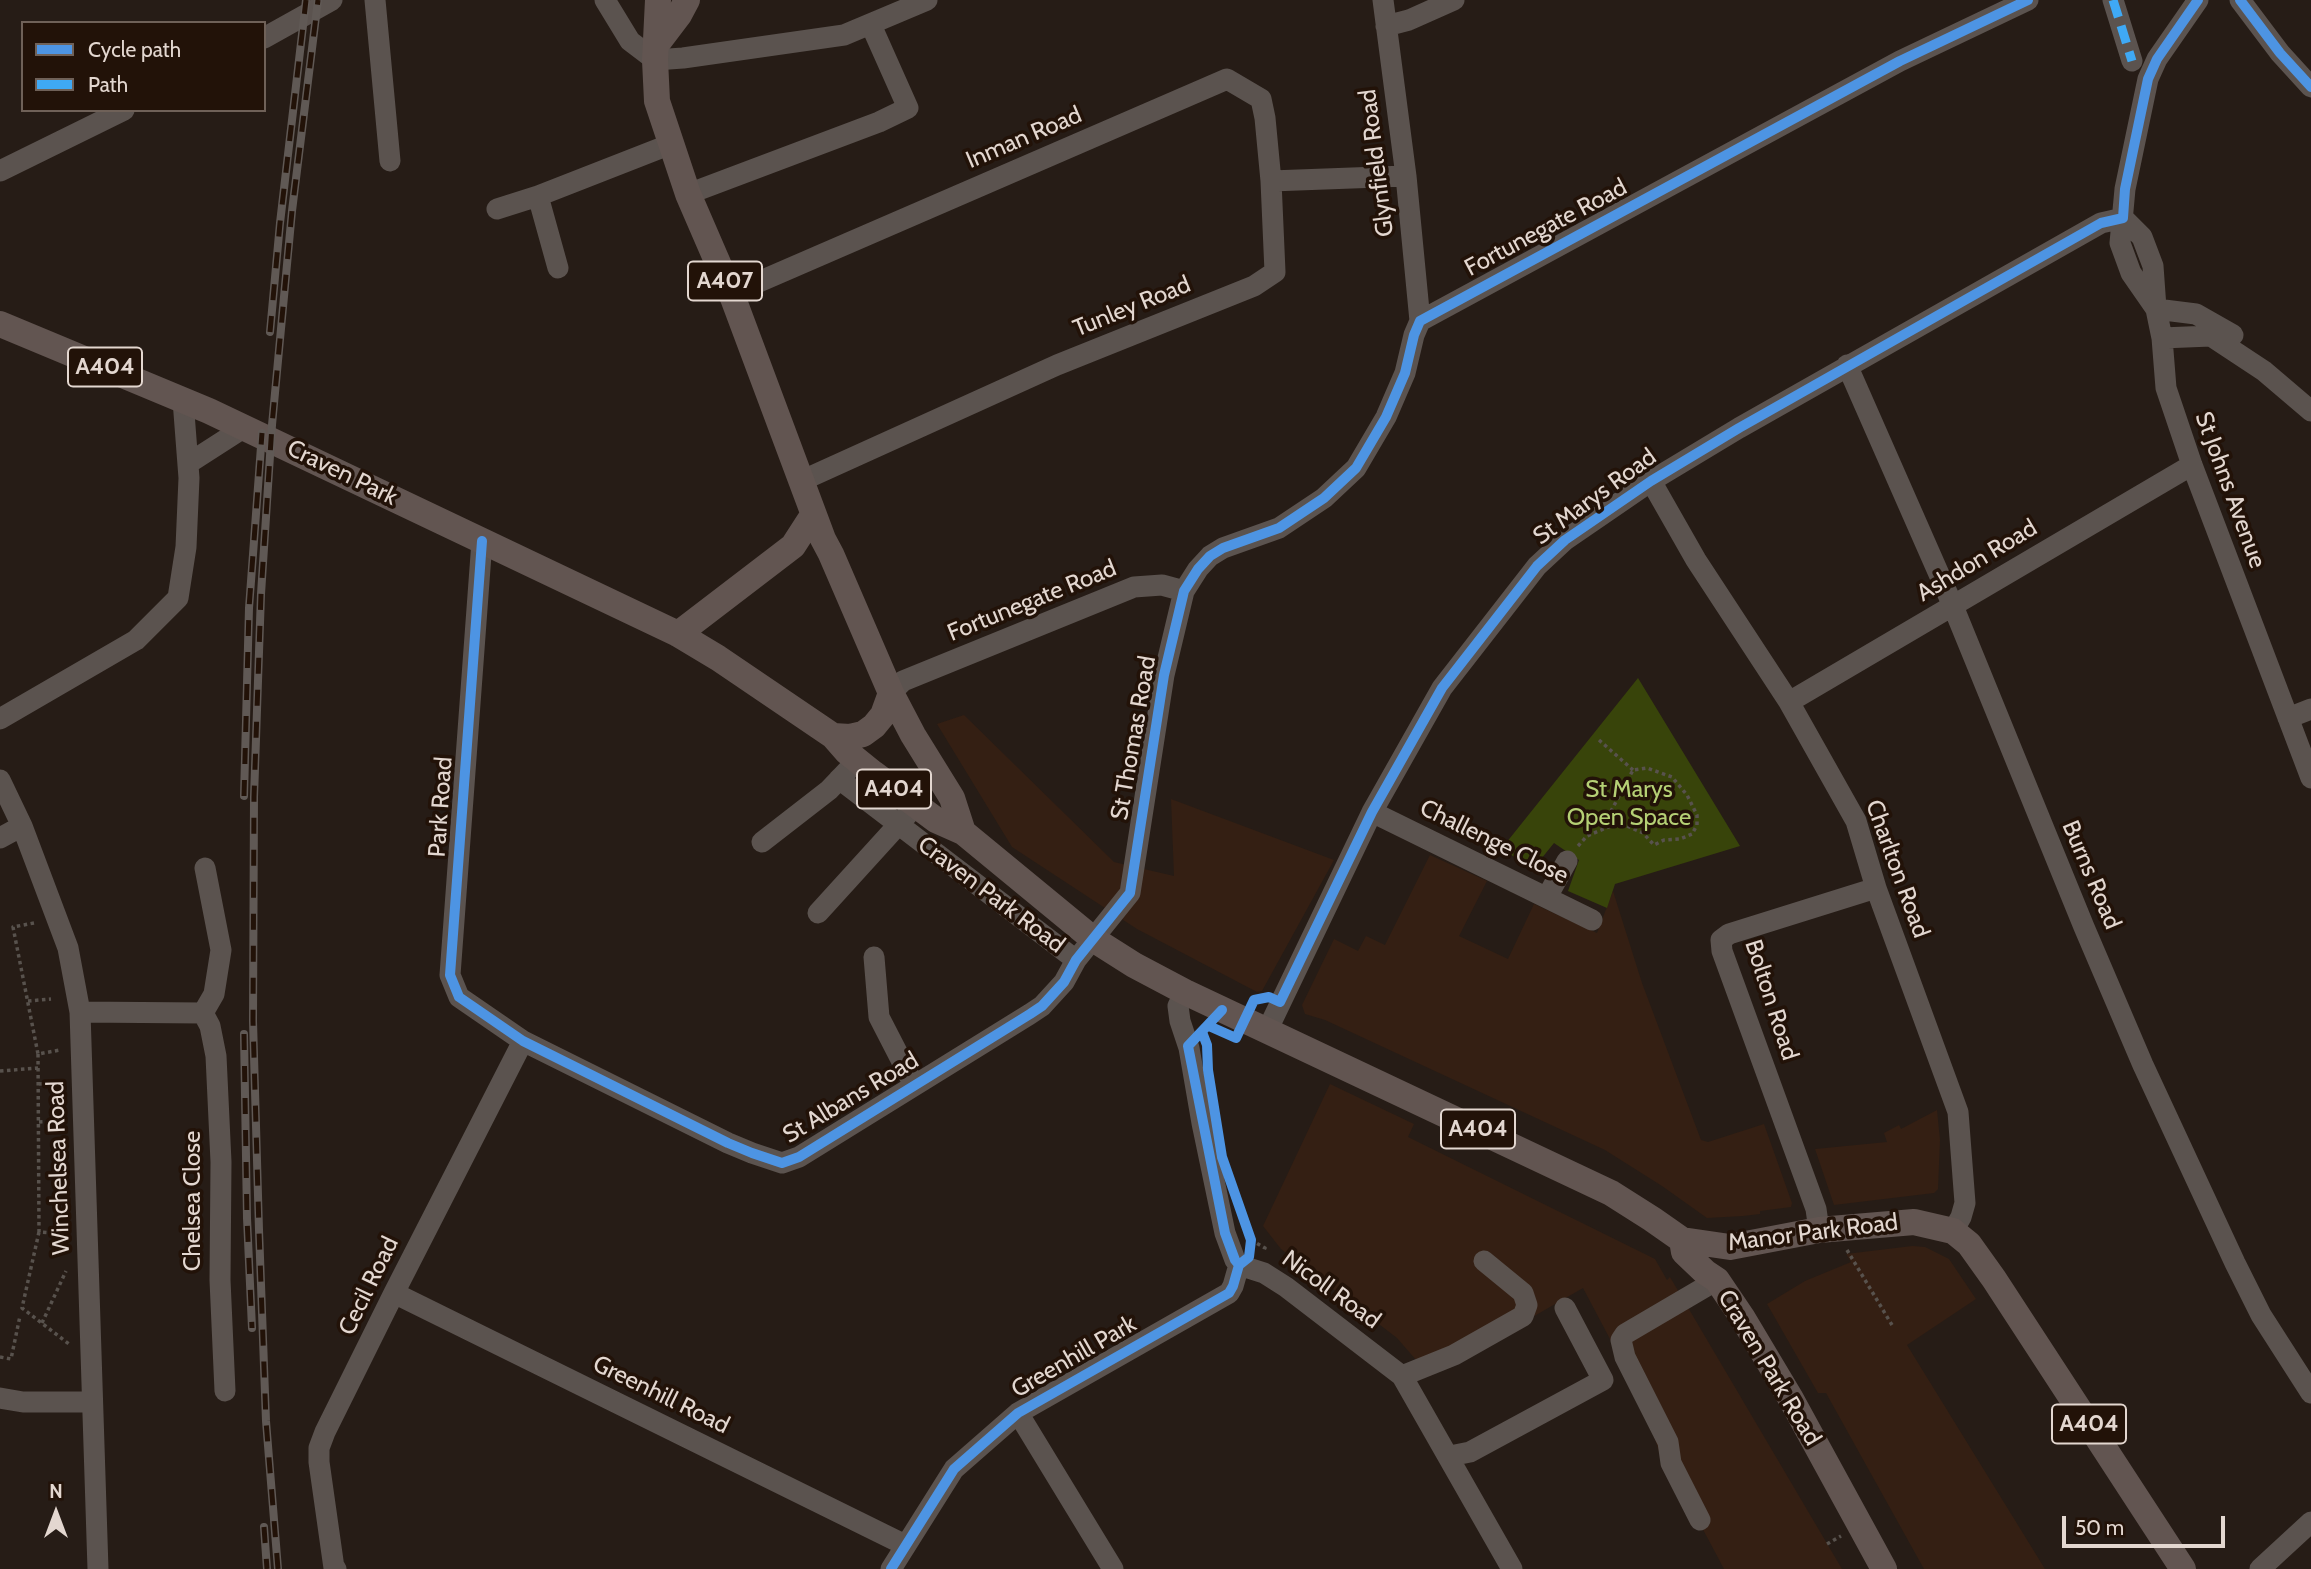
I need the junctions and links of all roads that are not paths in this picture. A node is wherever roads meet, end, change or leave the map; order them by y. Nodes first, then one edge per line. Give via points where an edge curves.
1 (332, 0) edge
2 (375, 0) edge
3 (605, 0) edge
4 (658, 0) edge
5 (687, 0) edge
6 (927, 0) edge
7 (1383, 0) edge
8 (1454, 0) edge
9 (2028, 0) edge
10 (2113, 0) edge
11 (2198, 0) edge
12 (2240, 0) edge
13 (871, 24) junction
14 (1386, 26) junction
15 (266, 37) edge
16 (656, 52) junction
17 (2132, 61) dead end
18 (2311, 87) edge
19 (120, 112) edge
20 (671, 144) junction
21 (390, 161) dead end
22 (0, 171) edge
23 (1406, 176) junction
24 (1271, 181) junction
25 (688, 194) junction
26 (538, 196) junction
27 (497, 209) dead end
28 (2123, 218) junction
29 (558, 268) dead end
30 (733, 298) junction
31 (2156, 309) junction
32 (1420, 321) junction
33 (0, 324) edge
34 (2162, 338) junction
35 (1847, 365) junction
36 (2264, 371) junction
37 (183, 400) junction
38 (2311, 411) edge
39 (244, 427) junction
40 (189, 463) junction
41 (2192, 465) junction
42 (801, 481) junction
43 (1651, 481) junction
44 (813, 515) junction
45 (481, 541) junction
46 (793, 546) junction
47 (831, 554) junction
48 (1184, 591) junction
49 (717, 604) junction
50 (1953, 606) junction
51 (678, 634) junction
52 (718, 658) junction
53 (891, 693) junction
54 (1789, 702) junction
55 (2311, 709) edge
56 (2288, 718) junction
57 (0, 719) edge
58 (833, 736) junction
59 (848, 770) junction
60 (2311, 778) edge
61 (0, 780) edge
62 (916, 804) junction
63 (1372, 812) junction
64 (898, 825) junction
65 (22, 826) junction
66 (963, 832) junction
67 (0, 838) edge
68 (762, 842) dead end
69 (1569, 858) road end
70 (205, 868) dead end
71 (1876, 888) junction
72 (1130, 893) joint
73 (1547, 897) junction
74 (818, 913) dead end
75 (1592, 920) dead end
76 (1093, 939) junction
77 (874, 957) dead end
78 (1076, 960) junction
79 (1185, 992) junction
80 (80, 1012) junction
81 (203, 1013) junction
82 (1267, 1031) junction
83 (523, 1041) junction
84 (914, 1085) junction
85 (1819, 1230) junction
86 (1953, 1231) junction
87 (1682, 1240) junction
88 (1730, 1247) junction
89 (1484, 1261) dead end
90 (1239, 1265) junction
91 (1717, 1280) junction
92 (394, 1293) junction
93 (1565, 1308) dead end
94 (1402, 1376) junction
95 (225, 1391) dead end
96 (2311, 1393) edge
97 (0, 1398) edge
98 (92, 1402) junction
99 (1018, 1413) junction
100 (1450, 1457) junction
101 (1700, 1520) dead end
102 (2311, 1522) edge
103 (905, 1545) junction
104 (335, 1568) edge
105 (98, 1569) edge
106 (891, 1569) edge
107 (1112, 1569) edge
108 (1512, 1569) edge
109 (1884, 1569) edge
110 (2183, 1569) edge
111 (2260, 1569) edge

1 - 15 street
2 - 21 street
3 - 16 street via 631,41
4 - 16 main road, A407
5 - 16 main road
6 - 13 street
7 - 14 street, Glynfield Road
8 - 14 street
9 - 32 street, Fortunegate Road via 1900,61
10 - 17 street
11 - 28 street via 2148,79 2124,190
12 - 18 street
13 - 16 street via 844,35 683,58
13 - 25 street via 908,108
14 - 23 street, Glynfield Road
16 - 20 main road, A407 via 657,101
19 - 22 street
20 - 25 main road, A407
20 - 26 street
23 - 24 street
23 - 32 street, Glynfield Road
24 - 30 street, Inman Road via 1261,99 1227,79 747,287
24 - 42 street, Tunley Road via 1275,272 1254,286 1057,365
25 - 30 main road, A407
26 - 27 street
26 - 29 street
28 - 31 street, St Johns Avenue via 2142,237 2153,266
28 - 35 street, St Marys Road via 2101,223
30 - 42 main road, A407
31 - 34 street, St Johns Avenue
31 - 36 street via 2196,314 2226,329
32 - 48 street via 1386,417 1356,468 1324,498 1279,528 1210,556
33 - 37 main road, Craven Park / A404
34 - 36 street via 2211,336
34 - 41 street, St Johns Avenue via 2166,388
35 - 43 street, St Marys Road
35 - 50 street, Burns Road
36 - 38 street
37 - 39 main road, Craven Park / A404
37 - 40 street
39 - 40 street
39 - 45 main road, Craven Park / A404
40 - 57 street via 187,547 178,598 136,640
41 - 50 street, Ashdon Road
41 - 56 street, St Johns Avenue
42 - 44 main road, A407
43 - 54 street, Charlton Road via 1696,560
43 - 63 street, St Marys Road via 1565,540 1537,566 1441,688
44 - 46 main road
44 - 47 main road, A407
45 - 51 main road, Craven Park / A404
45 - 83 street, Park Road via 450,975 459,997
46 - 47 main road
46 - 49 main road
47 - 53 main road, A404
48 - 53 street, Fortunegate Road via 1162,585 1134,587 904,681
48 - 72 street, St Thomas Road via 1164,675
49 - 51 main road
49 - 52 main road
50 - 54 street, Ashdon Road
50 - 96 street, Burns Road via 2143,1065 2261,1315
51 - 52 main road, Craven Park / A404
52 - 58 main road, Craven Park / A404
53 - 58 main road, A404 via 874,726 863,734
53 - 66 main road, Craven Park Road / A404 via 952,798
54 - 71 street, Charlton Road via 1856,821
55 - 56 street
56 - 60 street, St Johns Avenue
58 - 59 main road, Craven Park Road / A404
59 - 62 main road, Craven Park Road / A404
59 - 64 street, Craven Park Road
59 - 68 street
61 - 65 street, Winchelsea Road
62 - 64 street
62 - 66 main road, Craven Park Road / A404 via 936,820
63 - 73 street, Challenge Close
63 - 82 street, St Marys Road
64 - 74 street
64 - 78 street, Craven Park Road
65 - 67 street
65 - 80 street, Winchelsea Road via 68,948
66 - 76 main road, Craven Park Road / A404
69 - 73 street
70 - 81 street via 221,950 214,994
71 - 85 street, Bolton Road via 1721,940 1816,1209
71 - 86 street, Charlton Road via 1958,1112 1965,1203
72 - 76 street, St Albans Road
73 - 75 street, Challenge Close
76 - 78 street, St Albans Road
76 - 79 main road, Craven Park Road / A404
77 - 84 street via 879,1017
78 - 84 street, St Albans Road via 1042,1006
79 - 82 main road, Craven Park Road / A404
79 - 90 street via 1178,1006 1180,1021 1225,1233
80 - 81 street
80 - 98 street, Winchelsea Road
81 - 95 street, Chelsea Close via 210,1026 216,1069
82 - 87 main road, Craven Park Road / A404 via 1611,1193
83 - 84 street, St Albans Road via 728,1143 782,1163
83 - 92 street, Cecil Road
85 - 86 main road, Manor Park Road / A404 via 1914,1222
85 - 88 main road, Manor Park Road / A404
86 - 110 main road, A404 via 1969,1244 1994,1279
87 - 88 main road, Manor Park Road / A404
87 - 91 main road, Craven Park Road / A404 via 1684,1252
88 - 91 main road
89 - 94 street via 1523,1293 1527,1305 1523,1316 1454,1355
90 - 94 street, Nicoll Road via 1286,1287
90 - 99 street, Greenhill Park via 1229,1293
91 - 101 street via 1621,1340 1668,1442 1671,1463
91 - 109 main road, Craven Park Road / A404 via 1791,1399
92 - 103 street, Greenhill Road
92 - 104 street, Cecil Road via 319,1448
93 - 100 street via 1603,1380 1470,1452
94 - 100 street, Nicoll Road
97 - 98 street
98 - 105 street, Winchelsea Road
99 - 103 street, Greenhill Park via 954,1469
99 - 107 street
100 - 108 street, Nicoll Road
102 - 111 street
103 - 106 street, Greenhill Park

